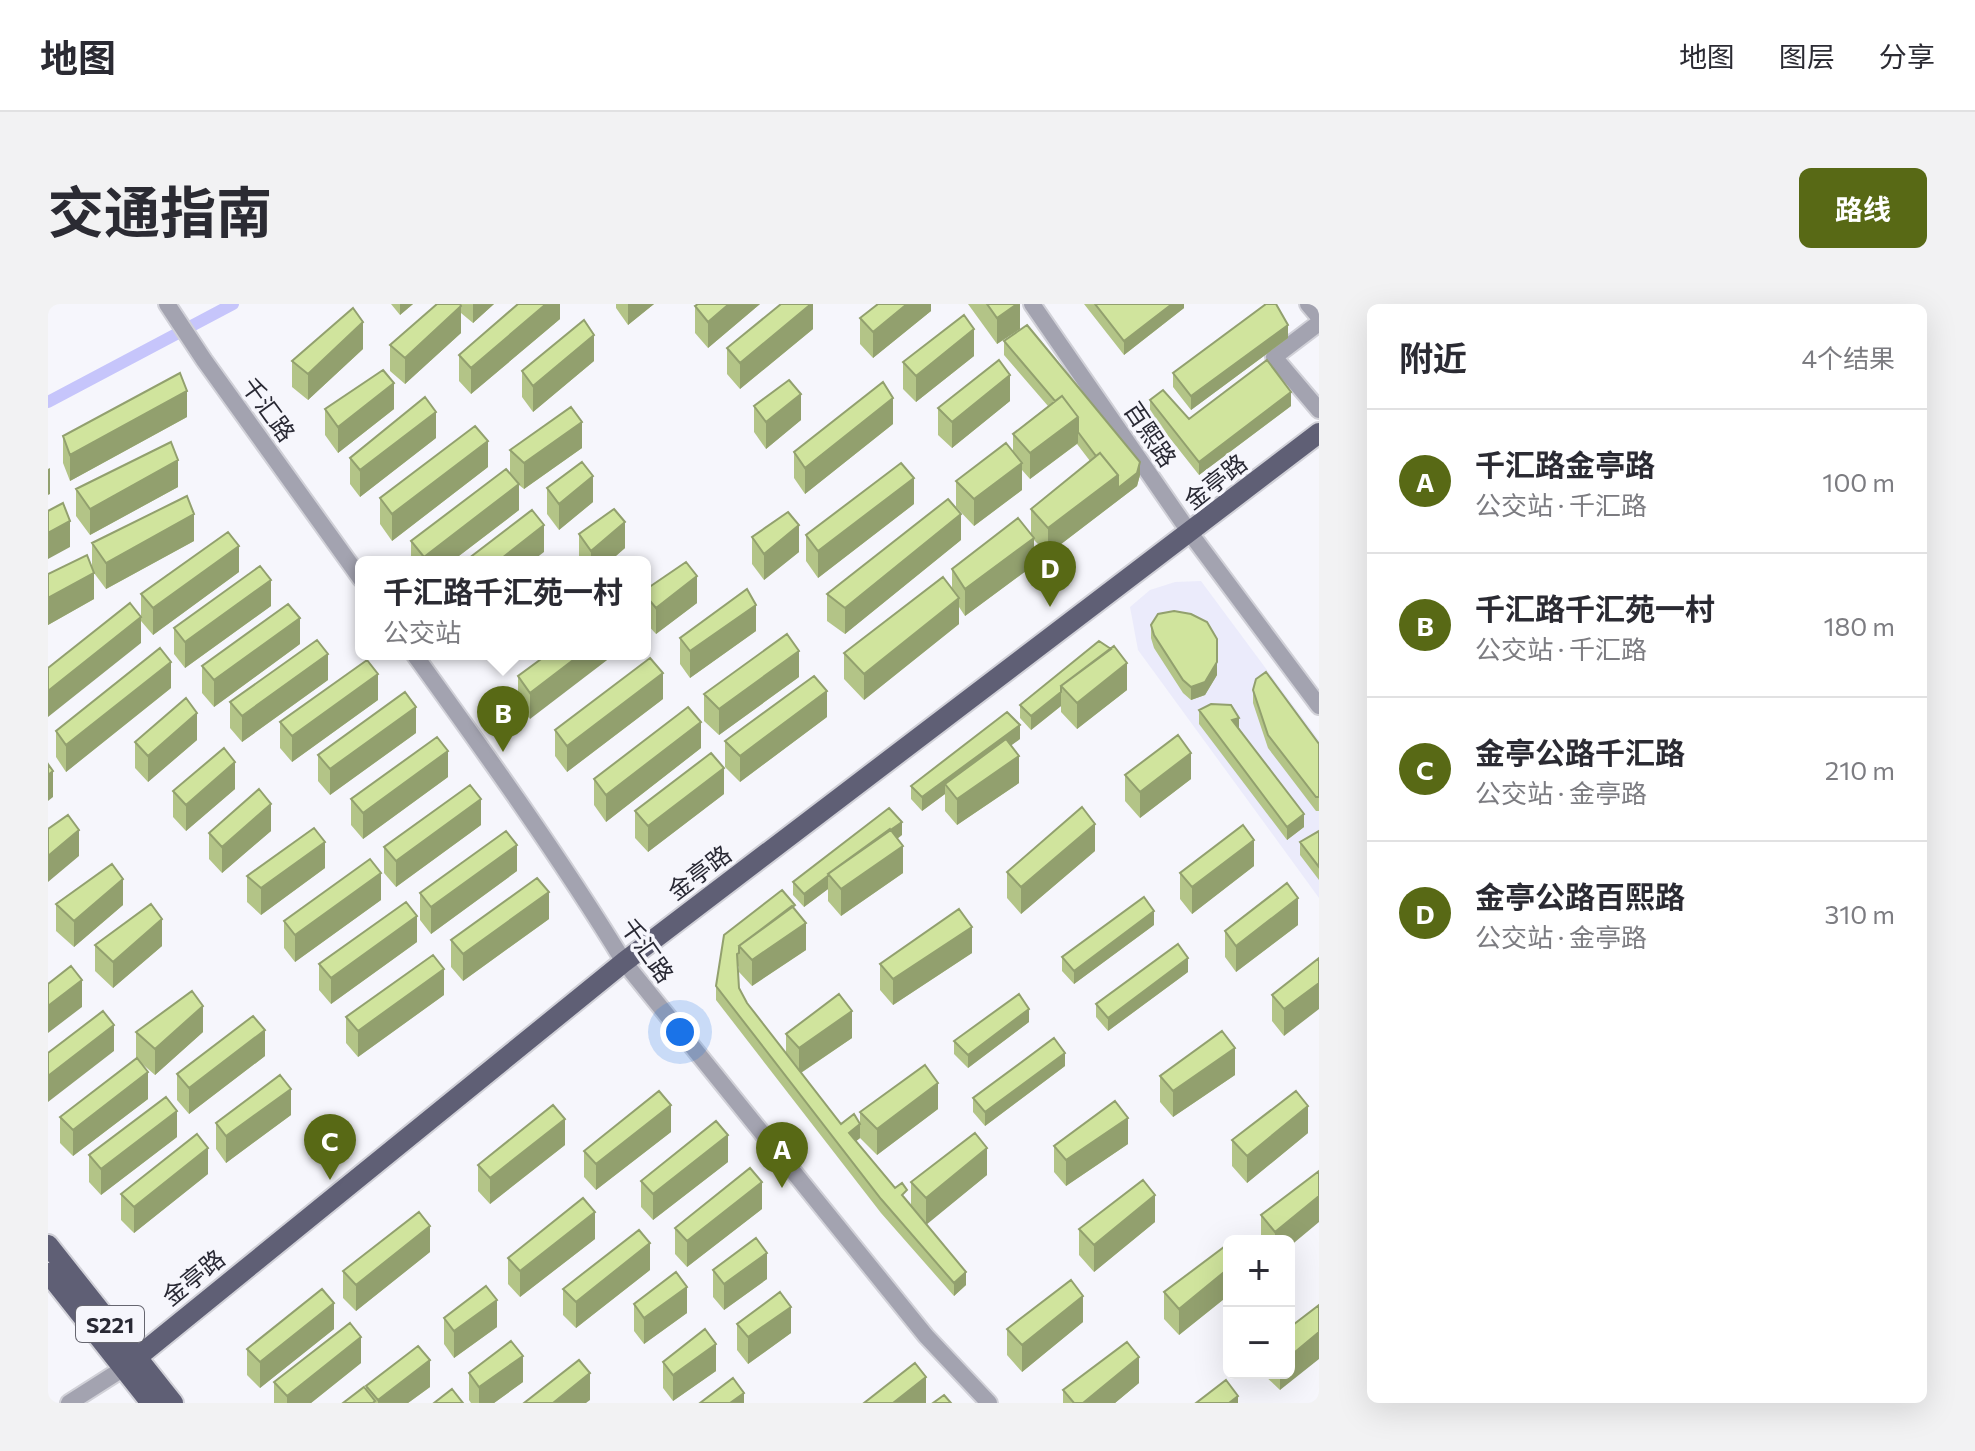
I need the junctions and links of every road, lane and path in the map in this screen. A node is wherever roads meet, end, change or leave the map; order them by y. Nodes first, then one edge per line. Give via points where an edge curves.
1 (1032, 304) edge
2 (1308, 304) edge
3 (170, 308) edge
4 (1319, 317) edge
5 (1319, 323) edge
6 (1319, 410) edge
7 (1319, 433) edge
8 (1190, 533) junction
9 (355, 571) edge
10 (418, 660) edge
11 (1319, 706) edge
12 (624, 962) junction
13 (48, 1245) edge
14 (48, 1273) edge
15 (130, 1362) junction
16 (69, 1403) edge
17 (151, 1403) edge
18 (173, 1403) edge
19 (989, 1403) edge

1 - 8 street, 百熙路
2 - 4 street
3 - 9 street, 千汇路
5 - 6 street via 1274,357
7 - 8 main road, 金亭路
8 - 11 street, 百熙路
8 - 12 main road, 金亭路
10 - 12 street, 千汇路
12 - 15 main road, 金亭路
12 - 19 street, 千汇路 via 926,1336
13 - 15 main road, S221
14 - 15 main road, S221
15 - 16 street
15 - 17 main road, S221
15 - 18 main road, S221

